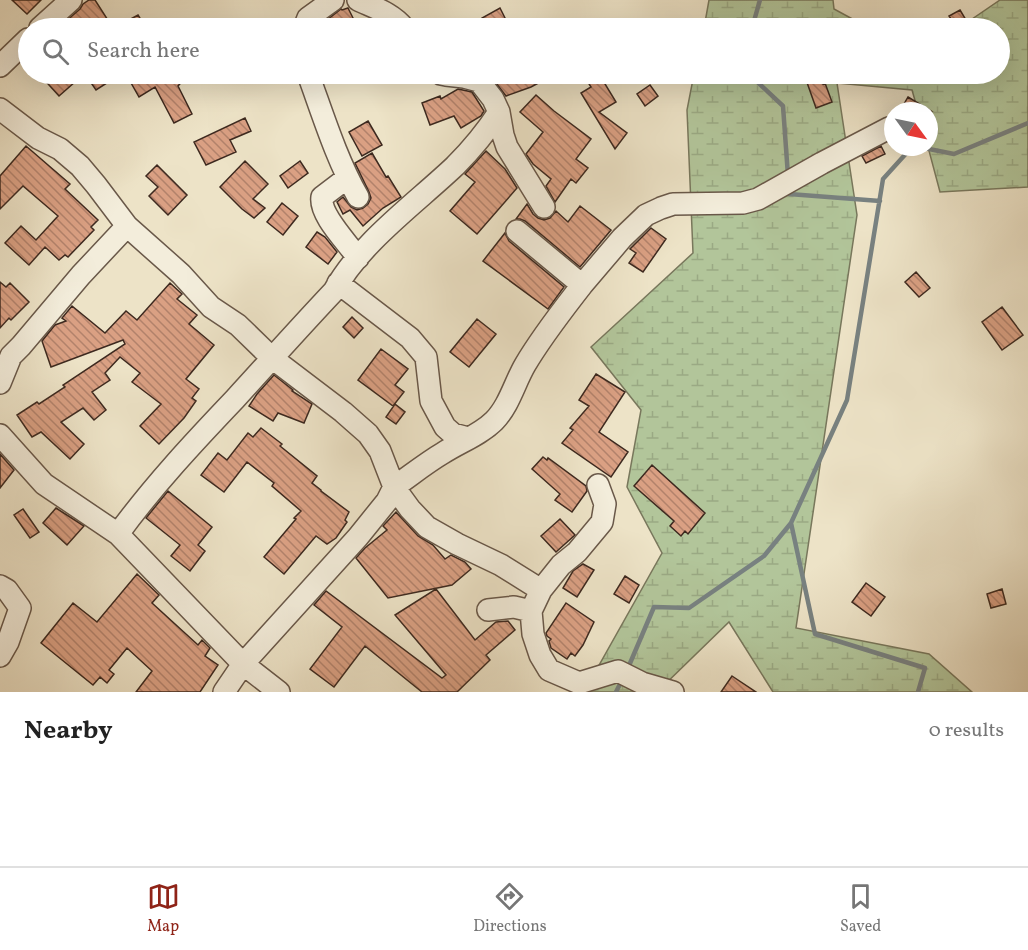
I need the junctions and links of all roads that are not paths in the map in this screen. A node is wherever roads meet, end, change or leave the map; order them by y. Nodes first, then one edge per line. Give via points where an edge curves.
1 (71, 0) edge
2 (333, 0) edge
3 (358, 0) edge
4 (51, 18) edge
5 (308, 18) edge
6 (394, 18) edge
7 (18, 49) edge
8 (0, 66) edge
9 (312, 84) edge
10 (481, 84) edge
11 (0, 109) edge
12 (499, 112) junction
13 (884, 131) edge
14 (347, 178) junction
15 (358, 197) dead end
16 (544, 207) dead end
17 (127, 226) junction
18 (517, 231) dead end
19 (358, 258) junction
20 (338, 283) junction
21 (582, 285) junction
22 (272, 358) junction
23 (0, 383) edge
24 (0, 435) edge
25 (468, 438) junction
26 (598, 485) dead end
27 (394, 487) junction
28 (118, 534) junction
29 (0, 586) edge
30 (541, 590) junction
31 (488, 610) dead end
32 (531, 611) junction
33 (0, 656) edge
34 (243, 664) junction
35 (224, 692) edge
36 (279, 692) edge
37 (673, 692) edge

1 - 4 street
2 - 5 street
3 - 6 street
7 - 8 street
9 - 14 street
10 - 12 street
11 - 17 street via 80,166
12 - 16 street via 507,147
12 - 19 street via 483,136 455,165
13 - 21 street via 758,199 742,203 673,204 646,215
14 - 15 street
14 - 19 street via 321,201 334,227
17 - 22 street via 211,307 238,325
17 - 23 street via 11,356
18 - 21 street
19 - 20 street
20 - 22 street
20 - 25 street via 410,338 421,351 426,357 431,401 445,427
21 - 25 street via 534,350 502,412 485,429
22 - 27 street via 368,434 380,451
22 - 28 street via 136,508
24 - 28 street via 44,484
25 - 27 street
26 - 30 street via 605,504 602,522
27 - 30 street via 427,527
27 - 34 street via 358,537
28 - 34 street
29 - 33 street via 20,608
30 - 32 street
31 - 32 street via 514,607
32 - 37 street via 533,634 549,670 579,684 618,671
34 - 35 street
34 - 36 street

